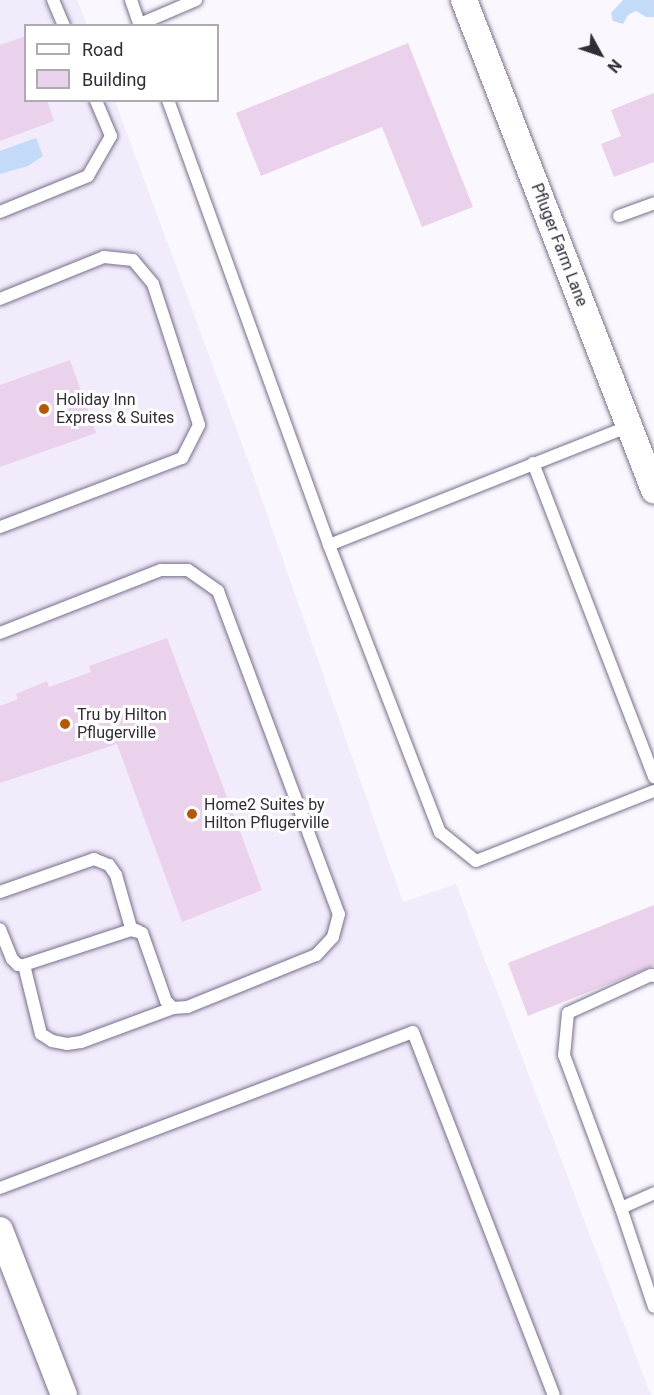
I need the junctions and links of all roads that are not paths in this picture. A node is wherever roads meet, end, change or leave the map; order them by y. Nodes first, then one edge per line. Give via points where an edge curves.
1 (53, 0) edge
2 (131, 0) edge
3 (196, 0) edge
4 (464, 0) edge
5 (63, 24) edge
6 (140, 24) edge
7 (142, 24) edge
8 (97, 102) edge
9 (169, 102) edge
10 (654, 203) edge
11 (0, 212) edge
12 (620, 216) dead end
13 (0, 299) edge
14 (629, 426) junction
15 (533, 464) junction
16 (654, 490) edge
17 (0, 527) edge
18 (329, 545) junction
19 (0, 633) edge
20 (654, 777) edge
21 (654, 790) edge
22 (0, 892) edge
23 (0, 929) edge
24 (142, 933) junction
25 (24, 965) junction
26 (654, 976) edge
27 (172, 1008) junction
28 (0, 1188) edge
29 (654, 1193) edge
30 (621, 1208) junction
31 (0, 1230) edge
32 (654, 1307) edge
33 (64, 1395) edge
34 (554, 1395) edge

1 - 5 lane
2 - 6 lane
3 - 7 lane
4 - 14 street, Pfluger Farm Lane
8 - 11 lane via 111,136 88,176
9 - 18 lane
10 - 12 lane
13 - 17 lane via 104,257 133,260 153,284 199,425 182,458
14 - 15 lane
14 - 16 street, Pfluger Farm Lane
15 - 18 lane
15 - 20 lane
18 - 21 lane via 440,832 476,861
19 - 27 lane via 161,570 188,570 218,591 339,915 333,937 316,955 187,1007
22 - 24 lane via 94,859 109,865 116,875 131,928
23 - 25 lane via 12,959
24 - 25 lane via 131,930
24 - 27 lane
25 - 27 lane via 41,1034 52,1041 81,1042
26 - 30 lane via 568,1013 564,1055
28 - 34 lane via 413,1032
29 - 30 lane
30 - 32 lane
31 - 33 street

